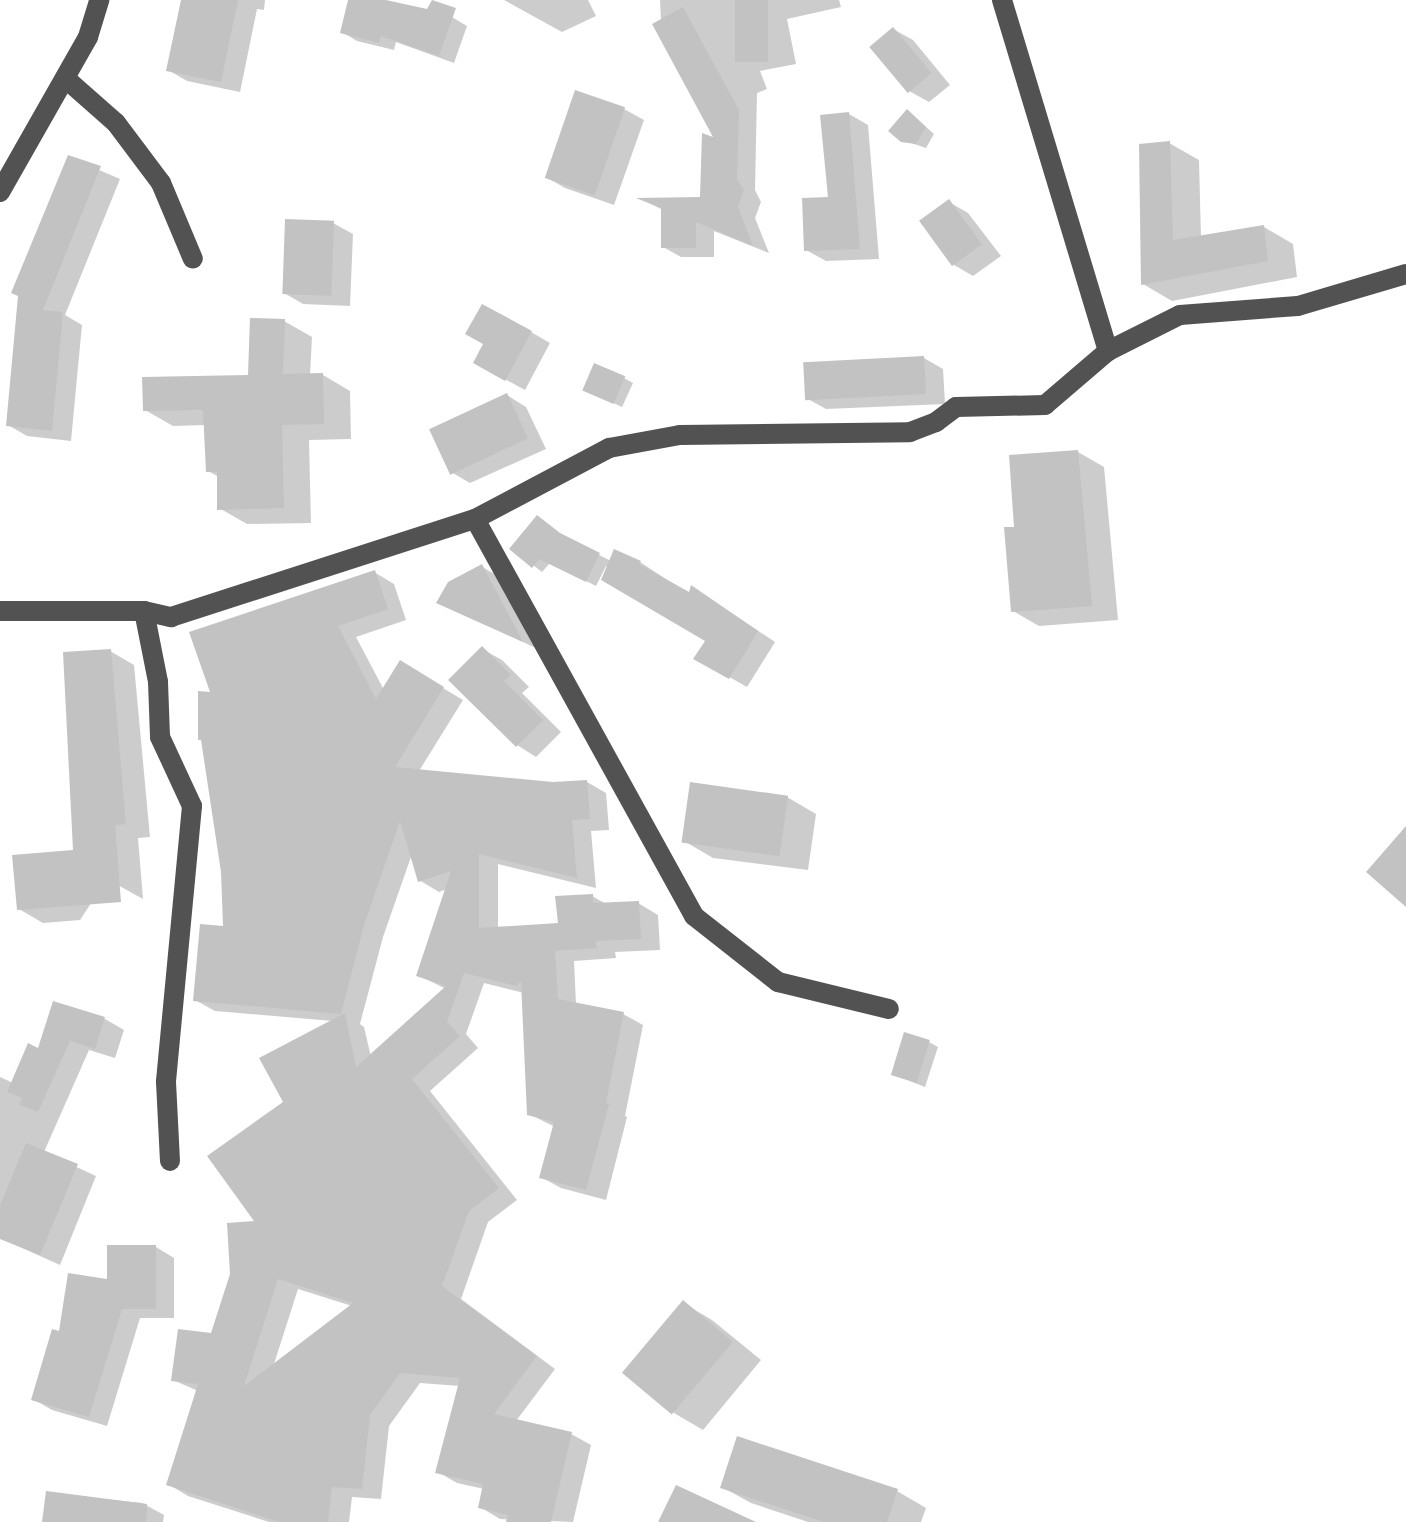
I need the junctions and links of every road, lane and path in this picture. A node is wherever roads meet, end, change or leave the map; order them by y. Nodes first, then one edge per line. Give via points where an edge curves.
1 (99, 0) edge
2 (1002, 0) edge
3 (65, 78) junction
4 (0, 192) edge
5 (193, 259) dead end
6 (1406, 274) edge
7 (1108, 351) junction
8 (475, 519) junction
9 (0, 611) edge
10 (144, 611) junction
11 (889, 1009) dead end
12 (170, 1161) dead end

1 - 3 street via 88,37
2 - 7 street
3 - 4 street
3 - 5 street via 116,123 161,183
6 - 7 street via 1298,306 1180,315
7 - 8 street via 1045,405 956,407 910,432 680,435 609,448
8 - 10 street via 171,617
8 - 11 street via 694,916 778,982
9 - 10 street
10 - 12 street via 158,682 160,737 192,806 166,1082

